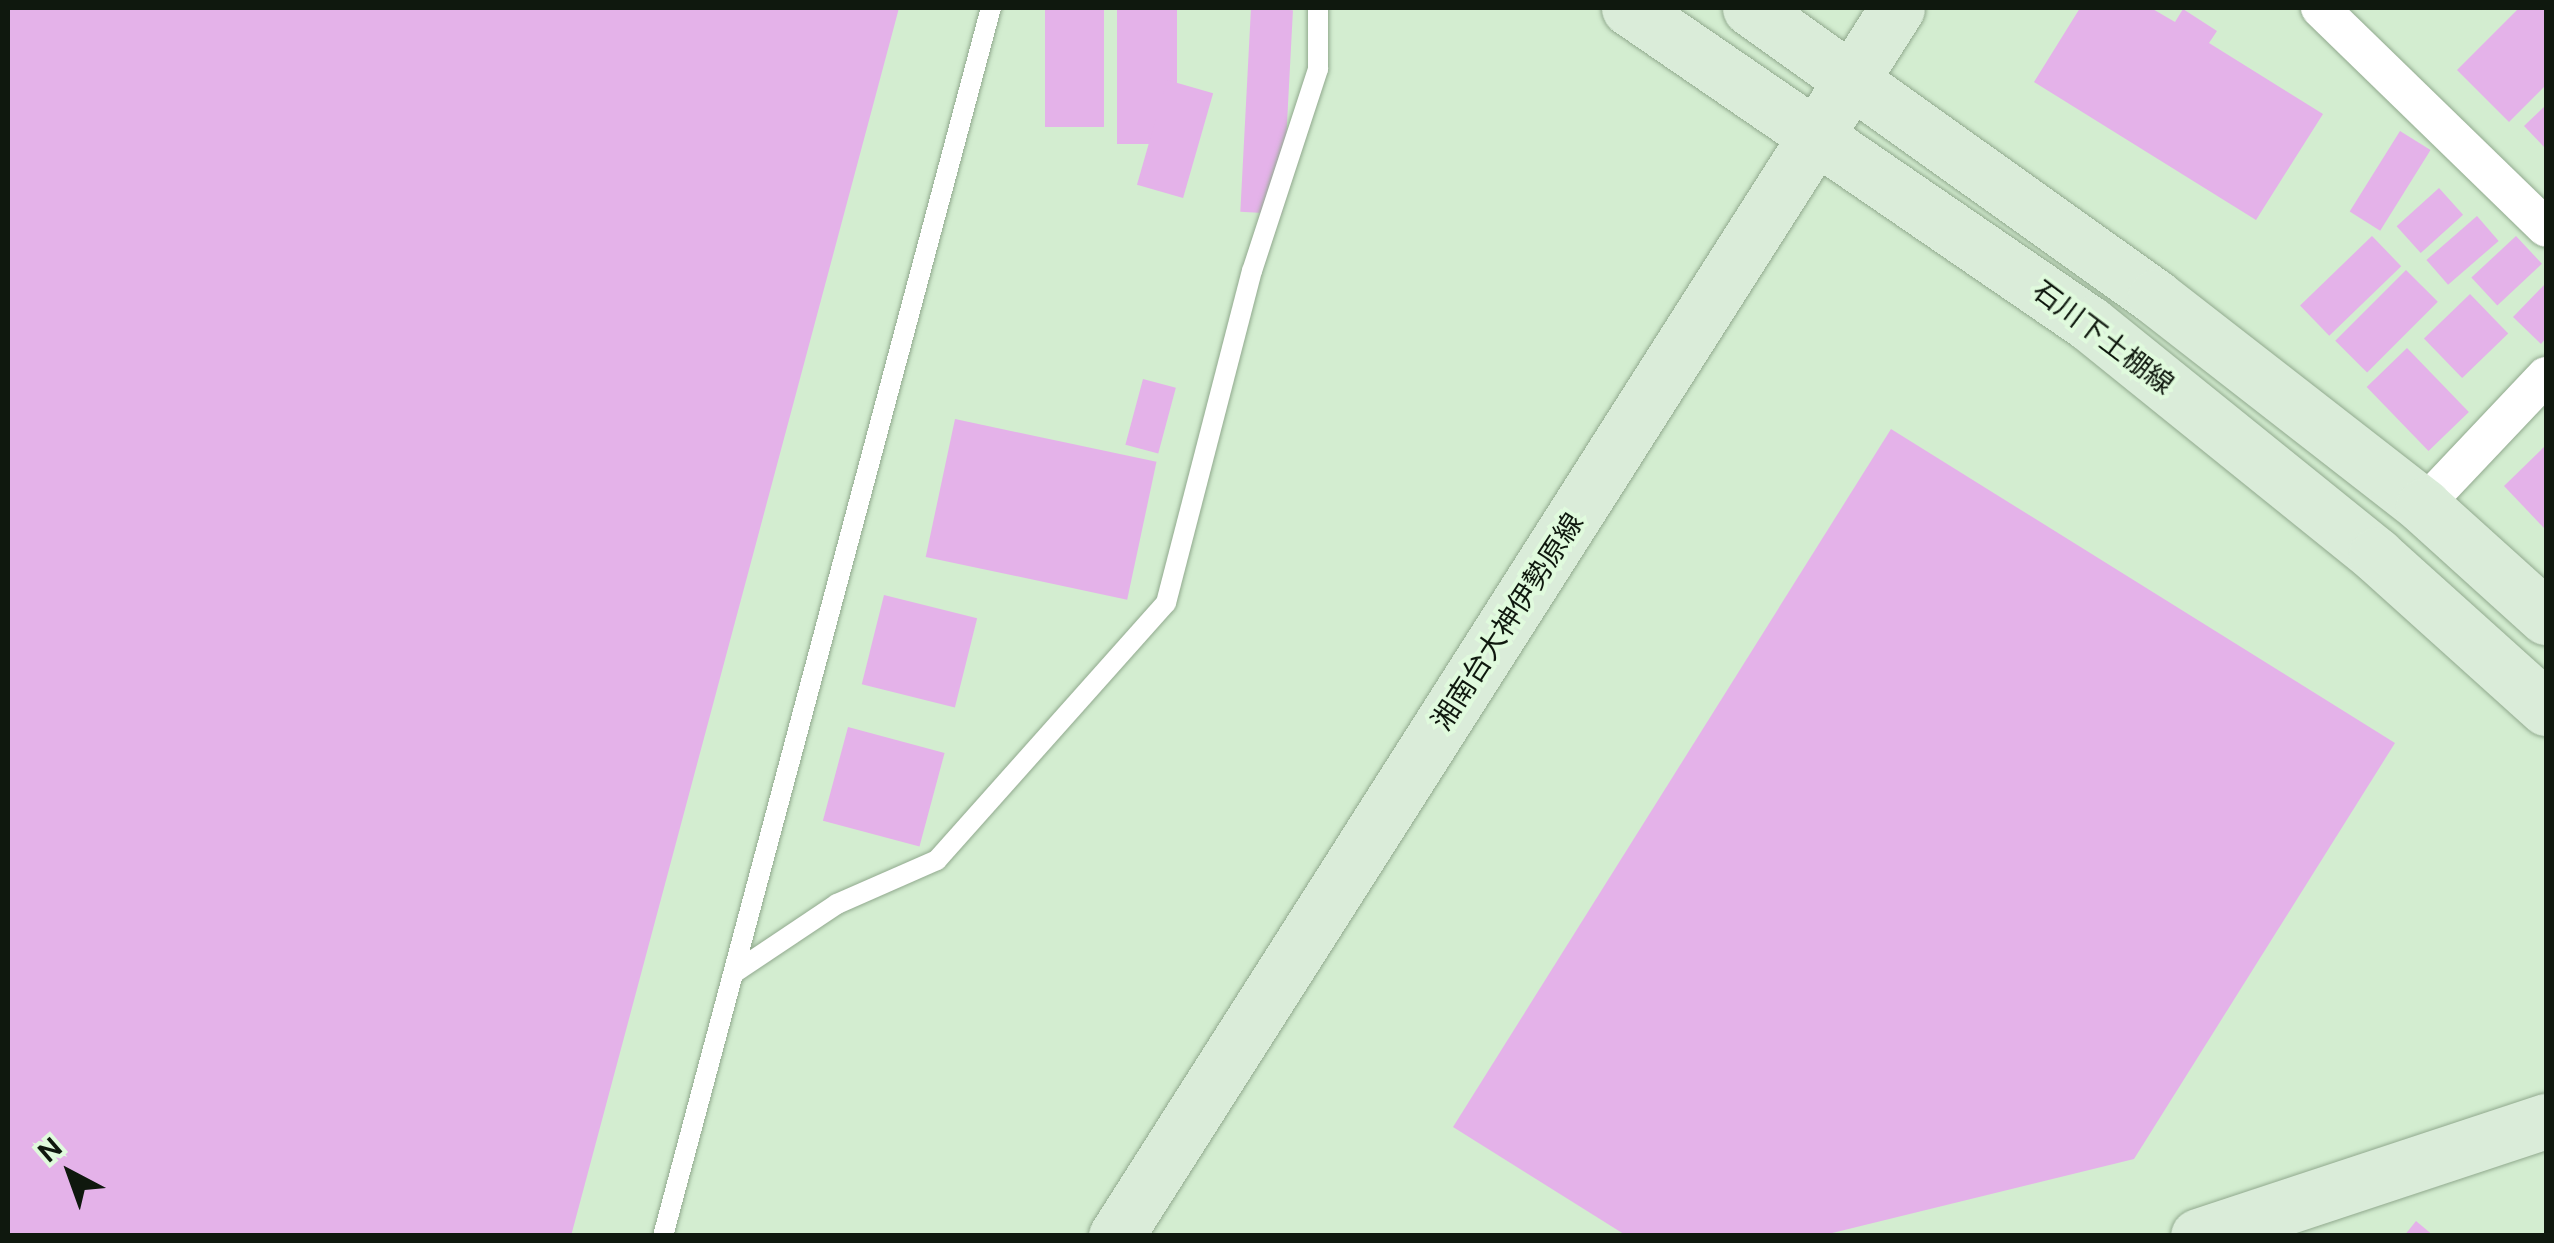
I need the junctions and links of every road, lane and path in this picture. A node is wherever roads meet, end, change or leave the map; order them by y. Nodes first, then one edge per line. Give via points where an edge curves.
1 (992, 8) edge
2 (1318, 8) edge
3 (1629, 8) edge
4 (1750, 8) edge
5 (1897, 8) edge
6 (2320, 8) edge
7 (1854, 78) junction
8 (1821, 133) junction
9 (2546, 228) edge
10 (2546, 376) edge
11 (2423, 506) junction
12 (2546, 617) edge
13 (2546, 708) edge
14 (736, 972) junction
15 (2546, 1121) edge
16 (664, 1236) edge
17 (1116, 1236) edge
18 (2198, 1236) edge

1 - 14 lane
2 - 14 lane via 1318,69 1252,272 1166,603 937,860 790,930
3 - 8 street, 石川下土棚線
4 - 7 street
5 - 7 street, 湘南台大神伊勢原線
6 - 9 street
7 - 8 street, 湘南台大神伊勢原線
7 - 11 street via 2156,297
8 - 13 street, 石川下土棚線 via 2090,324 2376,554
8 - 17 street, 湘南台大神伊勢原線
10 - 11 street
11 - 12 street
14 - 16 lane
15 - 18 street

